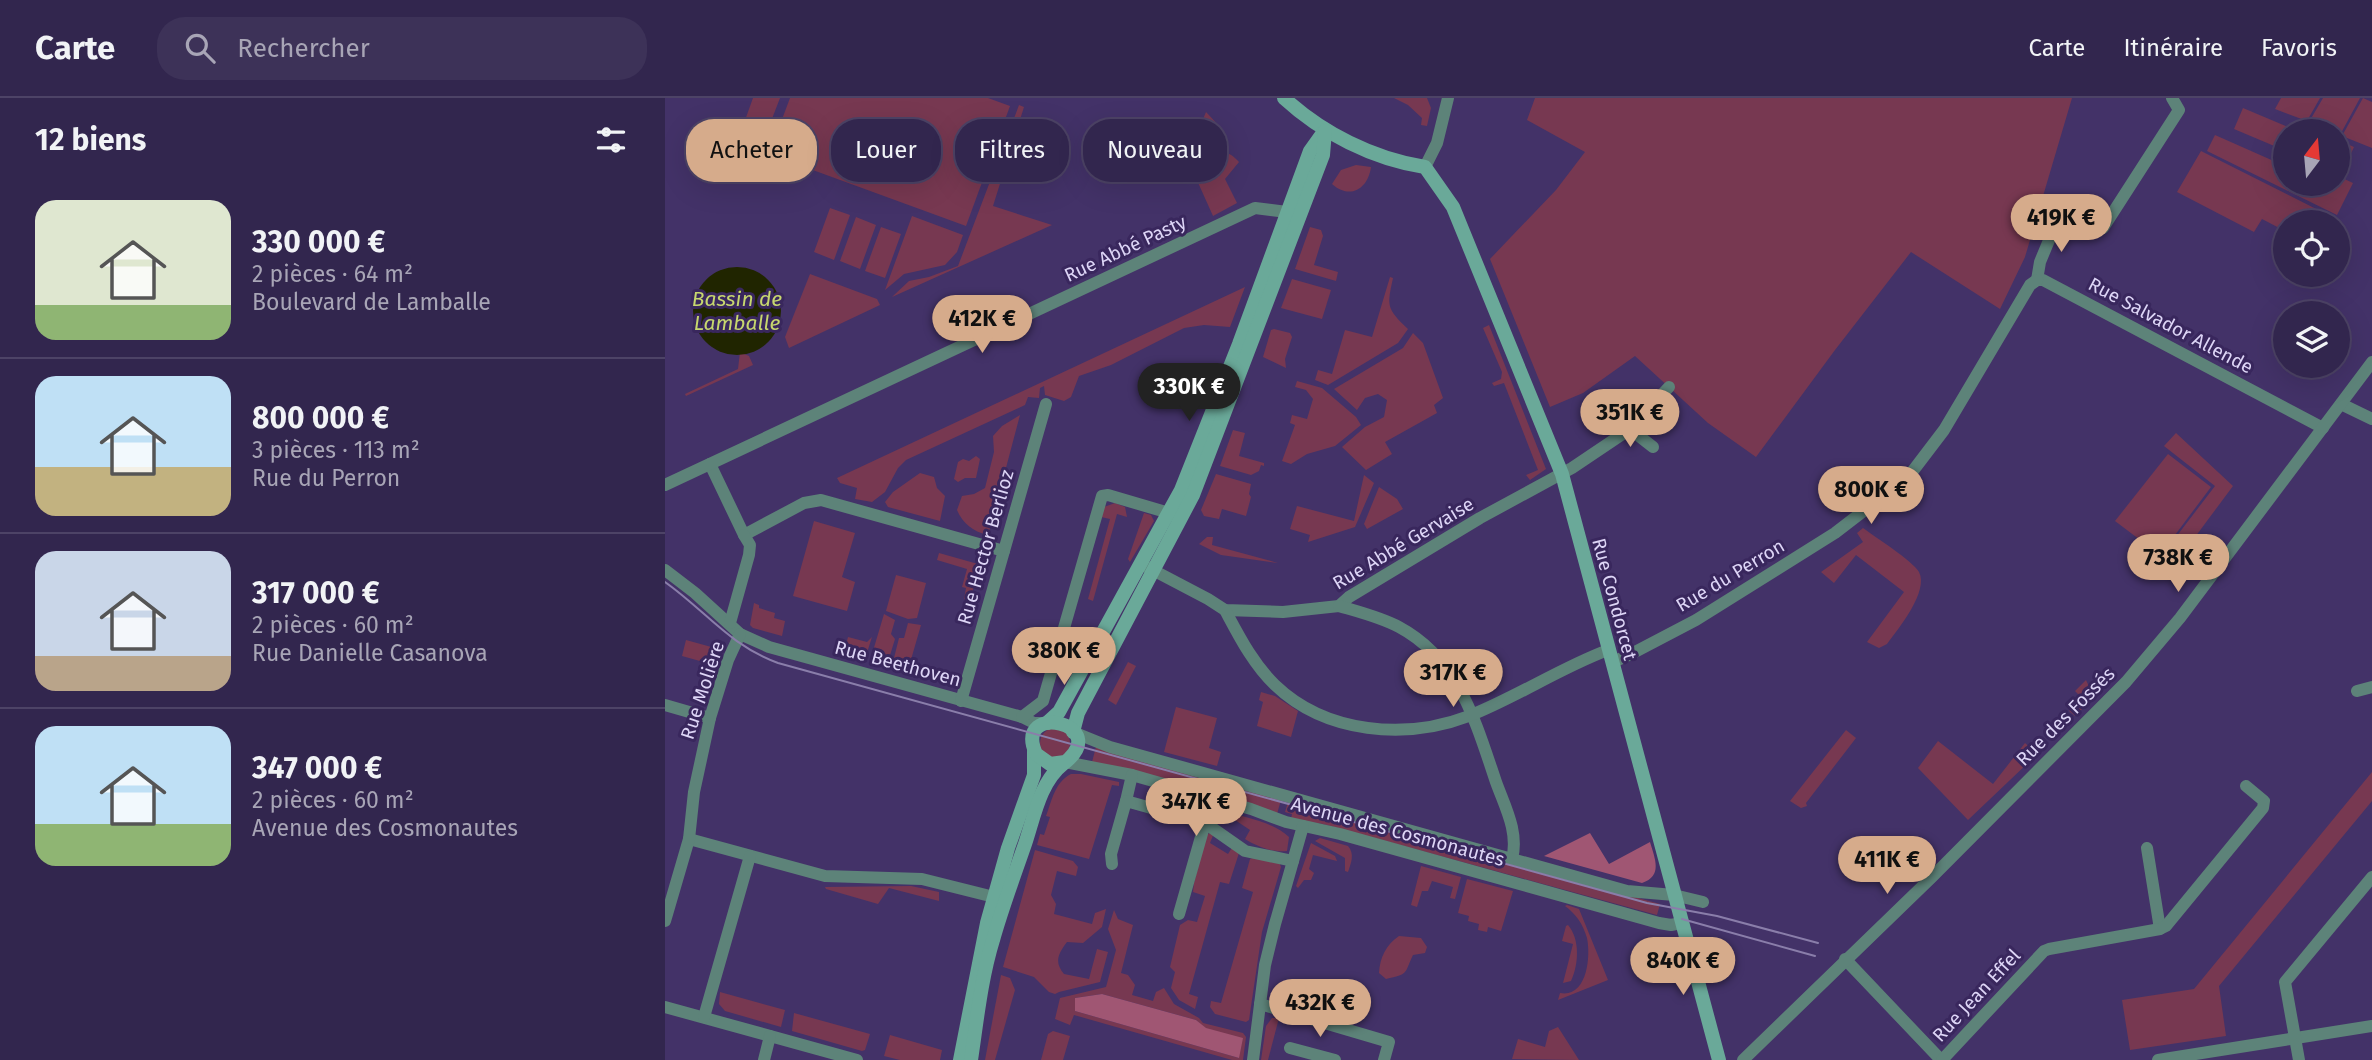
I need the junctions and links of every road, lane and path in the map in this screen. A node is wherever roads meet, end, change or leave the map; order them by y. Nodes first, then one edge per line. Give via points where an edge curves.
1 (1448, 98) edge
2 (2172, 98) edge
3 (1290, 100) edge
4 (1325, 130) junction
5 (1425, 167) junction
6 (1294, 213) junction
7 (2037, 280) junction
8 (2372, 362) edge
9 (1669, 387) dead end
10 (1046, 404) dead end
11 (2341, 404) junction
12 (2372, 419) edge
13 (2323, 428) junction
14 (1630, 429) junction
15 (1653, 447) dead end
16 (710, 464) junction
17 (1562, 474) junction
18 (665, 485) edge
19 (1176, 515) junction
20 (744, 534) junction
21 (1004, 551) junction
22 (1147, 568) junction
23 (665, 570) edge
24 (1339, 606) junction
25 (1225, 610) junction
26 (730, 623) junction
27 (740, 634) junction
28 (1611, 656) junction
29 (2372, 687) edge
30 (2357, 691) dead end
31 (961, 701) junction
32 (665, 705) edge
33 (1473, 714) junction
34 (1022, 717) junction
35 (710, 718) junction
36 (1047, 723) junction
37 (1073, 732) junction
38 (1034, 750) junction
39 (1065, 762) junction
40 (1132, 775) junction
41 (2246, 786) dead end
42 (1126, 801) junction
43 (1205, 823) junction
44 (1303, 826) junction
45 (689, 839) junction
46 (2147, 848) dead end
47 (750, 856) junction
48 (1512, 859) junction
49 (1293, 861) junction
50 (1112, 864) dead end
51 (2372, 877) edge
52 (1674, 895) junction
53 (1000, 898) junction
54 (1703, 902) dead end
55 (1179, 914) dead end
56 (665, 921) edge
57 (1681, 923) junction
58 (2160, 929) junction
59 (1846, 959) junction
60 (1260, 1004) junction
61 (665, 1007) edge
62 (704, 1017) junction
63 (2372, 1026) edge
64 (770, 1036) junction
65 (2295, 1037) junction
66 (1290, 1048) dead end
67 (1328, 1059) edge
68 (764, 1060) edge
69 (857, 1060) edge
70 (960, 1060) edge
71 (971, 1060) edge
72 (1253, 1060) edge
73 (1384, 1060) edge
74 (1719, 1060) edge
75 (1743, 1060) edge
76 (1942, 1060) edge
77 (2158, 1060) edge
78 (2299, 1060) edge

1 - 5 street via 1437,143
2 - 7 street via 2179,110 2103,229 2090,232 2063,218 2057,221
3 - 4 street
4 - 5 street via 1399,163
4 - 6 street via 1310,151
5 - 17 street, Rue Condorcet via 1453,207
6 - 16 street, Rue Abbé Pasty via 1255,208
6 - 19 street via 1189,471
7 - 13 street, Rue Salvador Allende
7 - 28 street, Rue du Perron via 1944,430 1909,476 1835,533 1696,620
8 - 11 street, Rue des Fossés
9 - 14 street, Rue Abbé Gervaise
10 - 21 street, Rue Hector Berlioz
11 - 12 street
11 - 13 street, Rue des Fossés
13 - 59 street, Rue des Fossés via 2134,674
14 - 15 street
14 - 17 street, Rue Abbé Gervaise
16 - 18 street, Rue Abbé Pasty
16 - 20 street
17 - 24 street, Rue Abbé Gervaise
17 - 28 street, Rue Condorcet
19 - 22 street
19 - 34 street via 1102,496 1043,701
20 - 21 street via 804,503 821,500
20 - 26 street via 750,555
21 - 31 street, Rue Hector Berlioz
22 - 25 street, Rue Abbé Gervaise
22 - 36 street via 1059,712
22 - 37 street via 1074,720
23 - 26 street
24 - 25 street, Rue Abbé Gervaise via 1283,612
24 - 33 street via 1397,626 1420,641 1450,672
25 - 33 street, Rue du Perron via 1245,648 1276,686 1324,716 1370,729 1402,730
26 - 27 street
27 - 31 street, Rue Beethoven via 792,654
27 - 35 street, Rue Molière
28 - 33 street, Rue du Perron via 1597,654
28 - 52 street, Rue Condorcet
29 - 30 street
31 - 34 street, Rue Beethoven
32 - 35 street
33 - 48 street via 1515,837
34 - 36 street, Rue Beethoven
35 - 45 street, Rue Molière
36 - 37 street via 1063,723
36 - 38 street via 1035,734
37 - 39 street via 1075,752
37 - 48 street, Avenue des Cosmonautes via 1110,747
38 - 39 street via 1046,763
38 - 53 street via 1036,767 1007,848
39 - 40 street, Avenue des Cosmonautes
39 - 53 street via 1046,784
40 - 42 street
40 - 44 street, Avenue des Cosmonautes
41 - 58 street via 2264,801 2263,808
42 - 43 street
42 - 50 street
43 - 49 street via 1245,851
43 - 55 street
44 - 49 street
44 - 57 street, Avenue des Cosmonautes via 1659,923
45 - 47 street
45 - 56 street, Rue Molière
46 - 58 street
47 - 53 street via 825,876 922,878
47 - 62 street
48 - 52 street, Avenue des Cosmonautes via 1627,891
49 - 60 street via 1270,944
51 - 65 street via 2285,982
52 - 54 street, Avenue des Cosmonautes
52 - 57 street, Rue Condorcet
53 - 70 street via 979,955
53 - 71 street
57 - 74 street, Rue Condorcet
58 - 76 street, Rue Jean Effel via 2044,951
59 - 75 street, Rue des Fossés
59 - 76 street
60 - 72 street
60 - 73 street via 1389,1042
61 - 62 street
62 - 64 street
63 - 65 street
64 - 68 street
64 - 69 street
65 - 77 street
65 - 78 street
66 - 67 street

